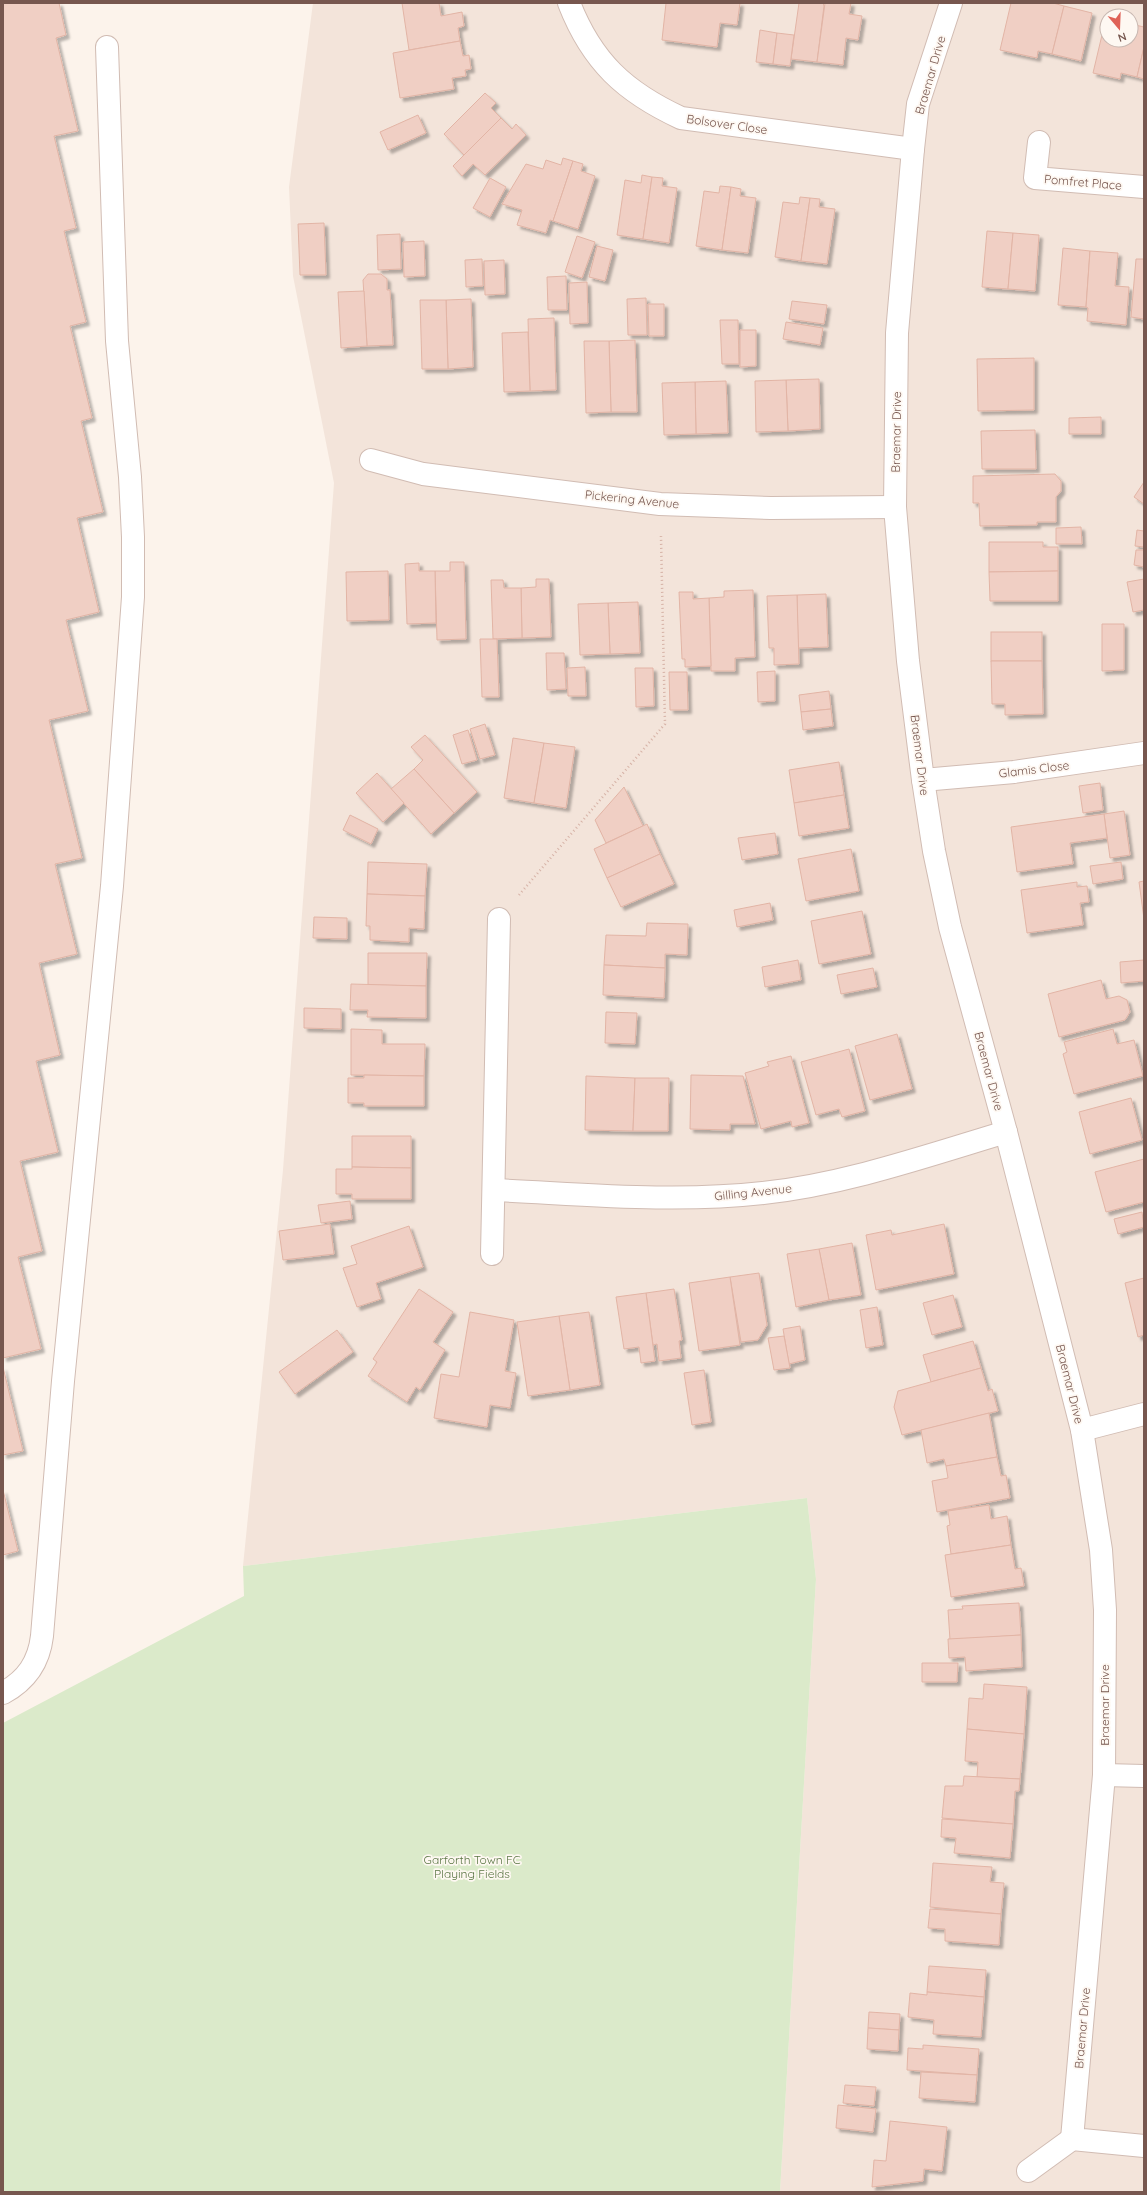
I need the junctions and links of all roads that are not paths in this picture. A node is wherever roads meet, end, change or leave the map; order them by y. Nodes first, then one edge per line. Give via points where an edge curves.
1 (569, 3) edge
2 (951, 3) edge
3 (106, 47) dead end
4 (1038, 142) dead end
5 (913, 149) junction
6 (1144, 187) edge
7 (371, 460) dead end
8 (895, 507) junction
9 (1144, 753) edge
10 (922, 780) junction
11 (499, 919) road end
12 (1006, 1132) junction
13 (494, 1190) junction
14 (492, 1254) dead end
15 (1144, 1414) edge
16 (1082, 1430) junction
17 (3, 1693) edge
18 (1104, 1775) junction
19 (1144, 1776) edge
20 (1072, 2139) junction
21 (1144, 2146) edge
22 (1028, 2171) dead end

1 - 5 street, Bolsover Close via 586,40 624,85 652,104 681,118
2 - 5 street, Braemar Drive via 918,104
3 - 17 street via 117,341 133,537 132,597 112,886 63,1381 42,1636 40,1652 33,1668 21,1681
4 - 6 street, Pomfret Place via 1035,178
5 - 8 street, Braemar Drive via 897,333
7 - 8 street, Pickering Avenue via 424,474 660,504 771,508
8 - 10 street, Braemar Drive via 908,661
9 - 10 street, Glamis Close via 1014,772
10 - 12 street, Braemar Drive via 950,927
11 - 13 street
12 - 13 street, Gilling Avenue via 860,1175 763,1193 664,1198
12 - 16 street, Braemar Drive
13 - 14 street
15 - 16 street
16 - 18 street, Braemar Drive via 1101,1550 1105,1610
18 - 19 street
18 - 20 street, Braemar Drive
20 - 21 street
20 - 22 street

